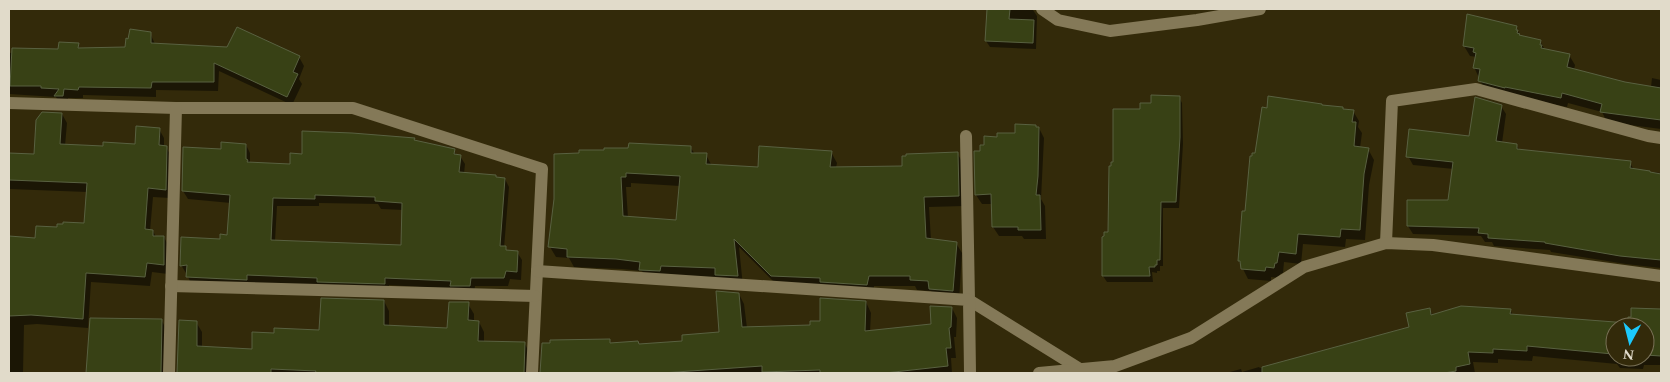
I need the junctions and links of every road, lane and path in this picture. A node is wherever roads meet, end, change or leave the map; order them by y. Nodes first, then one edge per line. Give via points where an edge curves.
1 (1042, 9) edge
2 (1260, 9) edge
3 (9, 103) edge
4 (176, 108) junction
5 (966, 136) dead end
6 (1661, 138) edge
7 (1386, 242) junction
8 (537, 271) junction
9 (1661, 276) edge
10 (171, 286) junction
11 (535, 296) junction
12 (969, 300) junction
13 (1080, 369) junction
14 (169, 373) edge
15 (532, 373) edge
16 (970, 373) edge
17 (1039, 373) edge

1 - 2 street via 1058,20 1110,31
3 - 4 street
4 - 8 street via 353,108 542,170
4 - 10 street
5 - 12 street
6 - 7 street via 1476,89 1392,100
7 - 9 street via 1433,245
7 - 13 street via 1304,267 1191,338 1115,366
8 - 11 street
8 - 12 street
10 - 11 street
10 - 14 street
11 - 15 street
12 - 13 street
12 - 16 street
13 - 17 street

